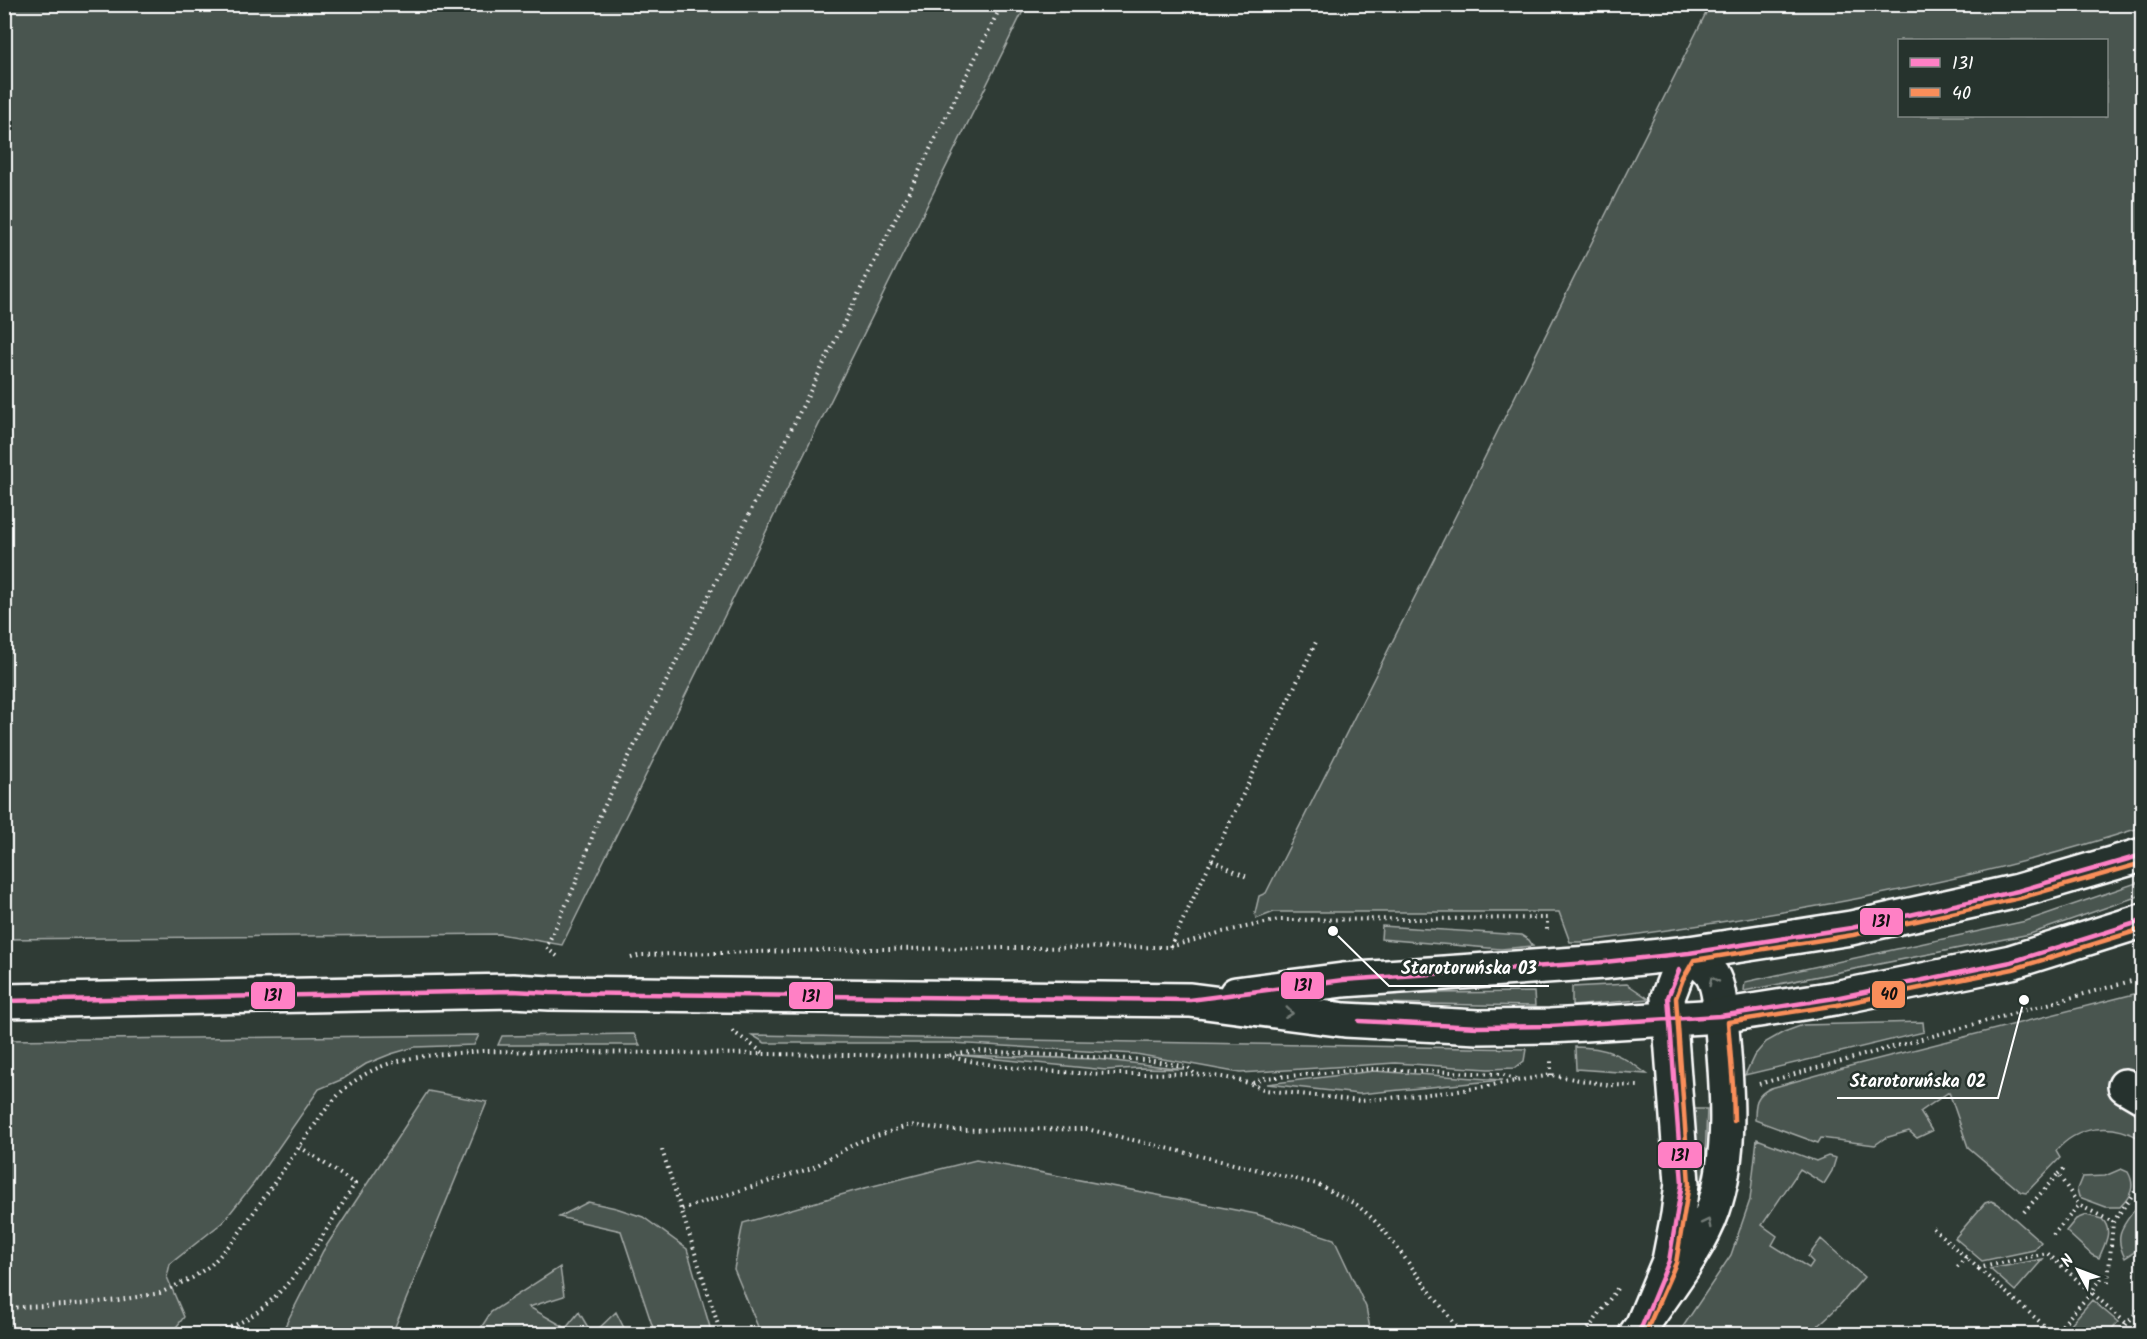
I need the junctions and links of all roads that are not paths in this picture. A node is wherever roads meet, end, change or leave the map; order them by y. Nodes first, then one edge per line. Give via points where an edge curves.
1 (2142, 855) edge
2 (2142, 921) edge
3 (1689, 953) junction
4 (1190, 1000) junction
5 (4, 1001) edge
6 (1720, 1016) junction
7 (1669, 1020) junction
8 (1639, 1330) edge

1 - 3 main road via 2018,891 1862,925
2 - 6 main road via 2011,962 1835,998
3 - 4 main road via 1343,980
6 -> 3 main road via 1712,975
3 - 7 main road via 1668,997
4 - 5 main road via 513,991
4 -> 7 main road via 1345,1020 1478,1027
6 - 7 main road
8 -> 6 main road via 1695,1247 1713,1211 1722,1179 1726,1087
7 - 8 main road via 1682,1183 1669,1261

